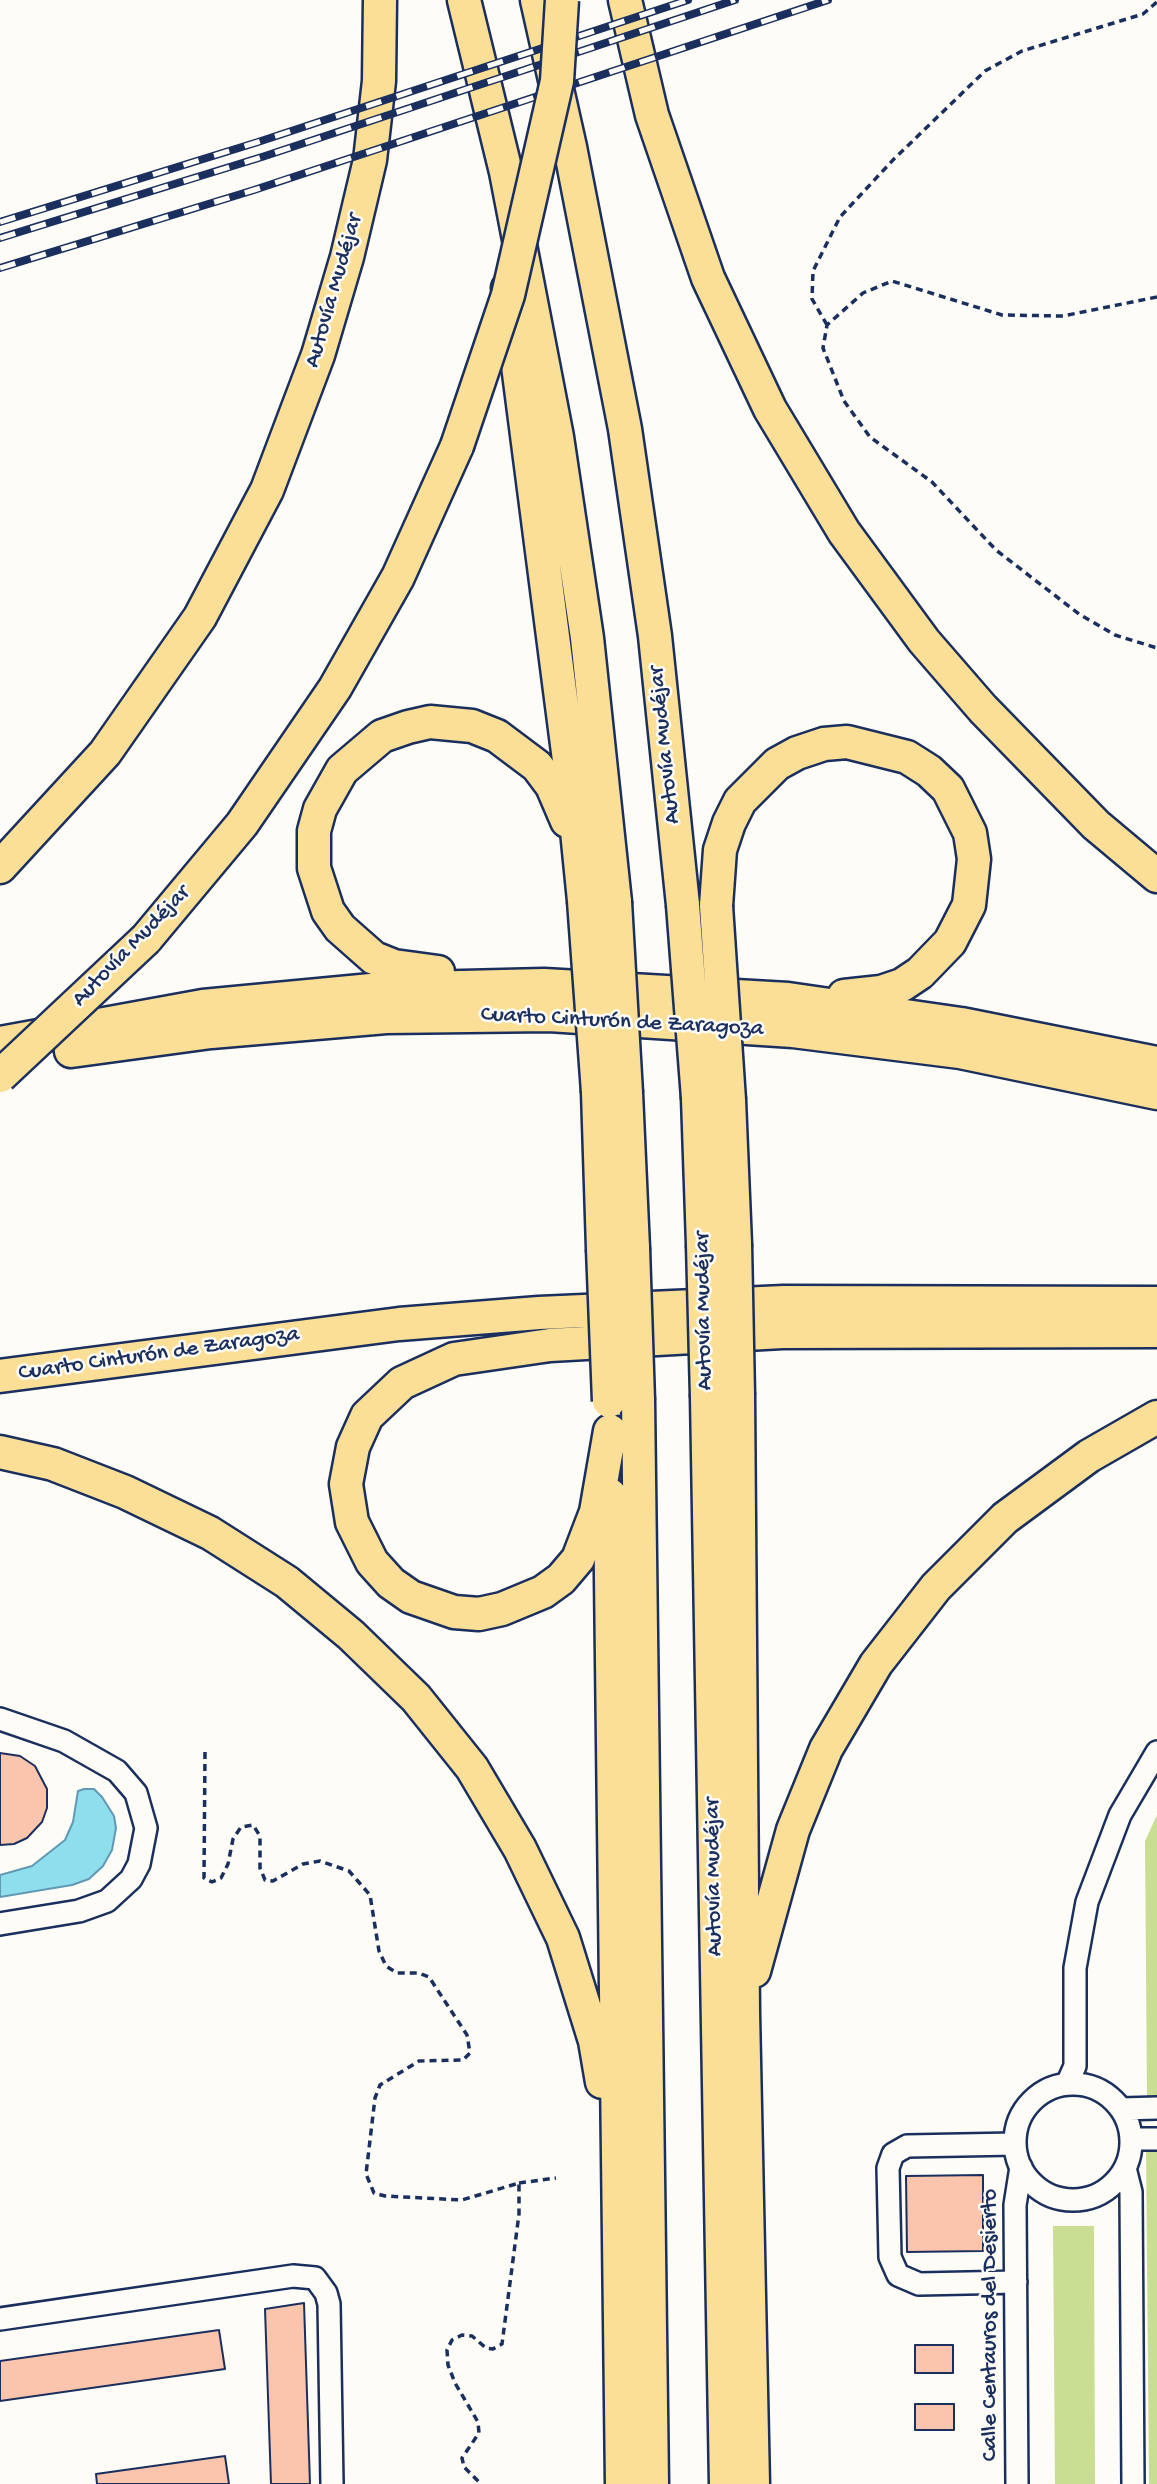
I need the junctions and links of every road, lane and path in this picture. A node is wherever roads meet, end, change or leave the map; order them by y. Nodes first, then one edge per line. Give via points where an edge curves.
1 (380, 0) edge
2 (464, 0) edge
3 (537, 0) edge
4 (562, 0) edge
5 (625, 0) edge
6 (1157, 2) edge
7 (506, 172) junction
8 (1157, 296) edge
9 (827, 325) junction
10 (1157, 648) edge
11 (580, 864) junction
12 (0, 867) edge
13 (1157, 876) edge
14 (599, 902) junction
15 (544, 985) junction
16 (788, 999) junction
17 (0, 1043) edge
18 (0, 1060) edge
19 (1157, 1063) edge
20 (0, 1076) edge
21 (1157, 1093) edge
22 (713, 1099) junction
23 (1157, 1303) edge
24 (1157, 1331) edge
25 (0, 1376) edge
26 (619, 1411) junction
27 (1157, 1417) edge
28 (0, 1452) edge
29 (0, 1719) edge
30 (205, 1752) dead end
31 (1157, 1752) edge
32 (0, 1924) edge
33 (743, 2013) junction
34 (1067, 2084) junction
35 (1157, 2108) edge
36 (1121, 2109) junction
37 (1131, 2139) junction
38 (1157, 2139) edge
39 (1015, 2144) junction
40 (1021, 2167) junction
41 (1125, 2168) junction
42 (556, 2178) dead end
43 (519, 2183) junction
44 (620, 2240) junction
45 (1016, 2282) junction
46 (0, 2319) edge
47 (332, 2484) edge
48 (481, 2484) edge
49 (622, 2484) edge
50 (652, 2484) edge
51 (726, 2484) edge
52 (753, 2484) edge
53 (1017, 2484) edge
54 (1133, 2484) edge

1 - 12 highway, Autovía Mudéjar via 379,81 370,160 318,355 267,490 200,617 105,754
2 - 7 highway
3 - 22 highway, Autovía Mudéjar, bridge via 627,443 655,636 683,905
4 - 20 highway, Autovía Mudéjar, bridge via 556,81 508,295 457,446 398,578 335,688 242,824 146,939
5 - 13 highway via 652,115 708,278 770,409 844,532 924,641 983,709 1087,816
6 - 9 path via 1143,14 1021,51 985,71 893,160 840,217 813,271 811,299
7 - 11 highway via 501,235
7 - 14 highway via 559,451 587,638
8 - 9 path via 1063,316 1002,316 892,281 863,293
9 - 10 path via 823,348 844,401 870,437 932,482 996,550 1079,614 1115,635
11 - 14 highway
11 - 15 highway via 565,815 537,766 498,736 472,726 430,722 382,736 342,770 320,809 313,852 317,880 328,911 356,944 394,966
14 - 26 highway, bridge via 612,1093
15 - 16 highway
15 - 17 highway via 382,989 203,1006
16 - 19 highway via 961,1024
16 - 22 highway, bridge via 881,992 902,985 950,942 969,905 974,885 970,833 948,789 907,757 873,746 824,744 776,764 740,801 720,849
18 - 21 highway, Cuarto Cinturón de Zaragoza via 211,1032 372,1018 549,1015 793,1031 960,1052
22 - 33 highway, bridge via 735,1244
22 - 51 highway, Autovía Mudéjar, bridge via 703,1245
23 - 25 highway, Cuarto Cinturón de Zaragoza via 784,1302 539,1313 399,1324
24 - 26 highway via 782,1332 550,1345 454,1359 402,1383 367,1416 353,1447 346,1484 352,1522 372,1562 411,1597 454,1612 479,1614 502,1609 543,1592 578,1559 596,1512
26 - 44 highway
26 - 50 highway
27 - 33 highway via 1089,1456 1005,1518 936,1587 876,1664 826,1749 793,1830
28 - 44 highway via 53,1464 125,1492 210,1533 287,1582 352,1635 407,1689 472,1768 520,1849 563,1938 595,2041 608,2116
29 - 32 street via 64,1741 117,1771 136,1793 146,1828 131,1879 107,1901 79,1911
30 - 43 path via 204,1878 212,1882 221,1878 233,1839 241,1827 253,1825 260,1836 260,1868 265,1880 273,1881 303,1864 320,1861 349,1871 370,1895 379,1951 386,1966 397,1973 429,1978 467,2035 470,2053 463,2060 419,2061 380,2085 374,2098 366,2174 374,2193 462,2200
31 - 34 street via 1120,1815 1087,1902 1075,1968 1075,2066
33 - 52 highway
34 - 36 street via 1102,2092
34 - 39 street via 1029,2105
35 - 36 street
36 - 37 street
37 - 38 street
37 - 41 street
39 - 40 street
39 - 45 street via 906,2146 893,2154 888,2168 890,2257 898,2275 919,2284
40 - 41 street via 1038,2189 1065,2200 1080,2200 1106,2189
40 - 45 street, Calle Centauros del Desierto via 1015,2205
41 - 54 street via 1131,2192
42 - 43 path
43 - 48 path via 502,2344 486,2348 472,2336 462,2335 452,2340 447,2350 455,2383 478,2422 479,2433 462,2458 464,2467
44 - 49 highway
45 - 53 street, Calle Centauros del Desierto
46 - 47 street via 293,2276 315,2278 329,2304

